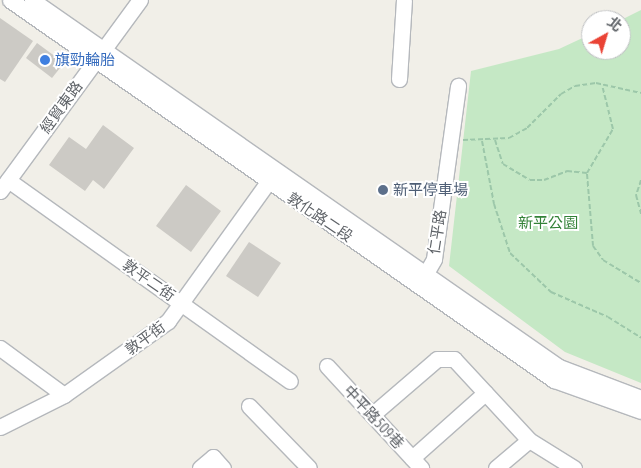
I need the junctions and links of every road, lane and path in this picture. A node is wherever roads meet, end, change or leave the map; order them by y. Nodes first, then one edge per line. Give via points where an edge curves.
1 (10, 0) edge
2 (32, 0) edge
3 (140, 0) edge
4 (404, 0) edge
5 (99, 55) junction
6 (399, 79) dead end
7 (602, 85) junction
8 (458, 86) dead end
9 (641, 93) edge
10 (451, 140) junction
11 (496, 140) junction
12 (482, 141) junction
13 (587, 173) junction
14 (641, 180) edge
15 (268, 182) junction
16 (4, 185) edge
17 (641, 214) edge
18 (423, 279) junction
19 (641, 283) edge
20 (182, 303) junction
21 (641, 338) edge
22 (0, 348) edge
23 (327, 366) dead end
24 (290, 381) dead end
25 (485, 393) junction
26 (64, 395) junction
27 (641, 398) edge
28 (249, 406) dead end
29 (641, 411) edge
30 (373, 414) junction
31 (0, 427) edge
32 (528, 440) junction
33 (218, 463) edge
34 (416, 463) edge
35 (299, 465) edge
36 (200, 468) edge
37 (496, 468) edge
38 (574, 468) edge

1 - 5 street, 敦化路二段
2 - 5 street, 敦化路二段
3 - 5 street, 經貿東路
4 - 6 street
5 - 15 street, 敦化路二段
5 - 16 street, 經貿東路
5 - 18 street, 敦化路二段
7 - 9 path
7 - 11 path via 575,86 561,94 527,128
7 - 13 path via 613,129
8 - 10 street, 仁平路
10 - 12 path
10 - 18 street, 仁平路 via 434,258
11 - 12 path
11 - 13 path via 503,164 530,180 544,180 567,171
12 - 21 path via 494,204 510,253 551,292 608,317
13 - 19 path via 593,246 603,260
14 - 17 path via 636,195
15 - 18 street, 敦化路二段
15 - 20 street, 敦平街
16 - 20 street, 敦平二街
18 - 27 street, 敦化路二段 via 559,367
18 - 29 street, 敦化路二段 via 554,380
20 - 24 street, 敦平二街
20 - 26 street, 敦平街 via 168,321
22 - 26 street
23 - 30 street, 中平路509巷
25 - 30 street via 454,359 437,359
25 - 32 street
25 - 34 street
26 - 31 street, 敦平街
28 - 35 street
30 - 34 street, 中平路509巷
32 - 37 street
32 - 38 street
33 - 36 street

